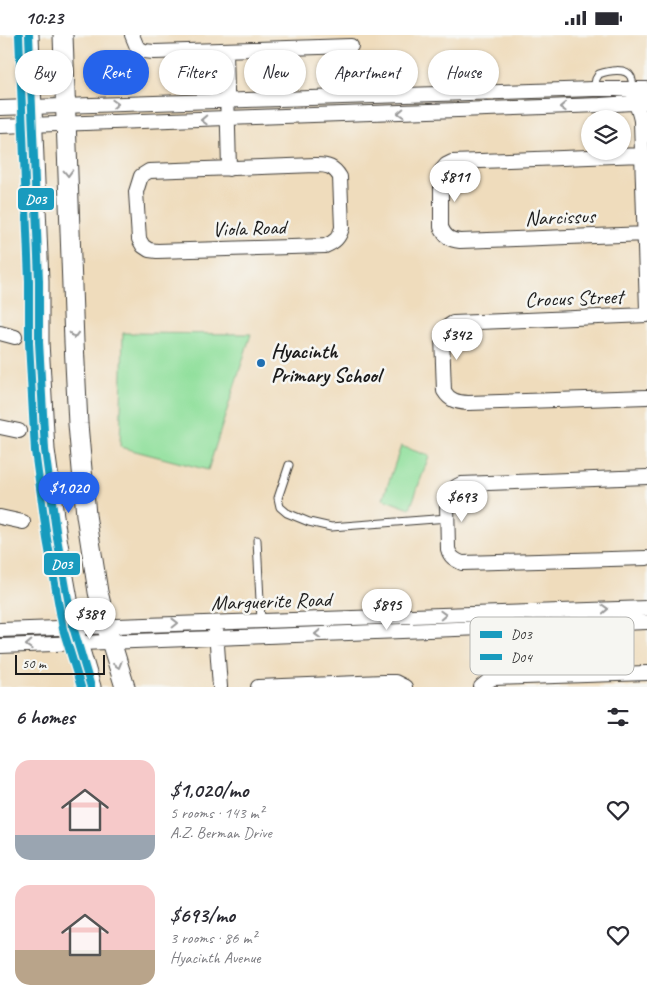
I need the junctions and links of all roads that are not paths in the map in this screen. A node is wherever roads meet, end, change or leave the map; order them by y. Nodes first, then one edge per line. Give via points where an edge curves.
1 (29, 35) edge
2 (63, 35) edge
3 (132, 35) edge
4 (351, 46) dead end
5 (159, 51) edge
6 (234, 51) edge
7 (226, 95) edge
8 (641, 95) edge
9 (226, 101) junction
10 (0, 109) edge
11 (67, 115) junction
12 (33, 116) junction
13 (226, 119) junction
14 (0, 126) edge
15 (642, 155) junction
16 (229, 169) junction
17 (646, 234) edge
18 (647, 310) edge
19 (647, 315) edge
20 (0, 333) edge
21 (15, 337) dead end
22 (647, 397) edge
23 (0, 427) edge
24 (19, 431) dead end
25 (289, 465) dead end
26 (647, 477) edge
27 (0, 517) edge
28 (448, 517) junction
29 (23, 522) dead end
30 (256, 540) dead end
31 (647, 557) edge
32 (647, 608) edge
33 (261, 621) junction
34 (634, 622) edge
35 (647, 622) edge
36 (214, 623) junction
37 (0, 629) edge
38 (470, 629) edge
39 (69, 633) junction
40 (109, 634) junction
41 (216, 638) junction
42 (0, 646) edge
43 (634, 673) edge
44 (647, 673) edge
45 (585, 675) edge
46 (91, 687) edge
47 (125, 687) edge
48 (220, 687) edge
49 (258, 687) edge
50 (405, 687) edge
51 (481, 687) edge

1 - 12 main road
2 - 11 main road
3 - 5 street via 137,47 144,51
4 - 6 street
7 - 9 street
8 - 9 street via 594,89
8 -> 13 street via 600,105
8 - 15 street
11 -> 9 street
9 - 13 street
10 - 12 street
11 - 12 street
13 -> 11 street
11 -> 40 main road via 78,424 92,557
12 - 14 street
12 - 39 main road via 45,450
13 - 16 street
15 - 17 street
15 - 17 street, Narcissus via 452,162 442,171 441,227 444,235 460,241
16 - 16 street, Viola Road via 327,165 336,170 340,177 340,236 325,246 158,251 143,246 139,239 136,192 141,176 149,171
17 - 18 street
19 - 22 street, Crocus Street via 453,323 444,332 442,345 444,391 455,402
20 - 21 street
23 - 24 street
25 - 28 lane via 278,503 287,513 309,522 339,527
26 - 28 street via 461,484 448,495
27 - 29 street
28 - 31 street via 450,555 462,563
30 - 33 lane
33 -> 32 street, Marguerite Road
33 - 36 street, Marguerite Road
35 -> 34 street, Marguerite Road
40 -> 36 street, Marguerite Road
36 - 41 street
37 - 39 street
38 -> 41 street, Marguerite Road
39 - 40 street
39 -> 42 street via 57,644
39 - 46 main road
40 - 41 street, Marguerite Road
40 -> 47 main road
41 - 48 street
43 - 44 street
45 - 51 street via 492,678
49 - 50 street via 394,682

